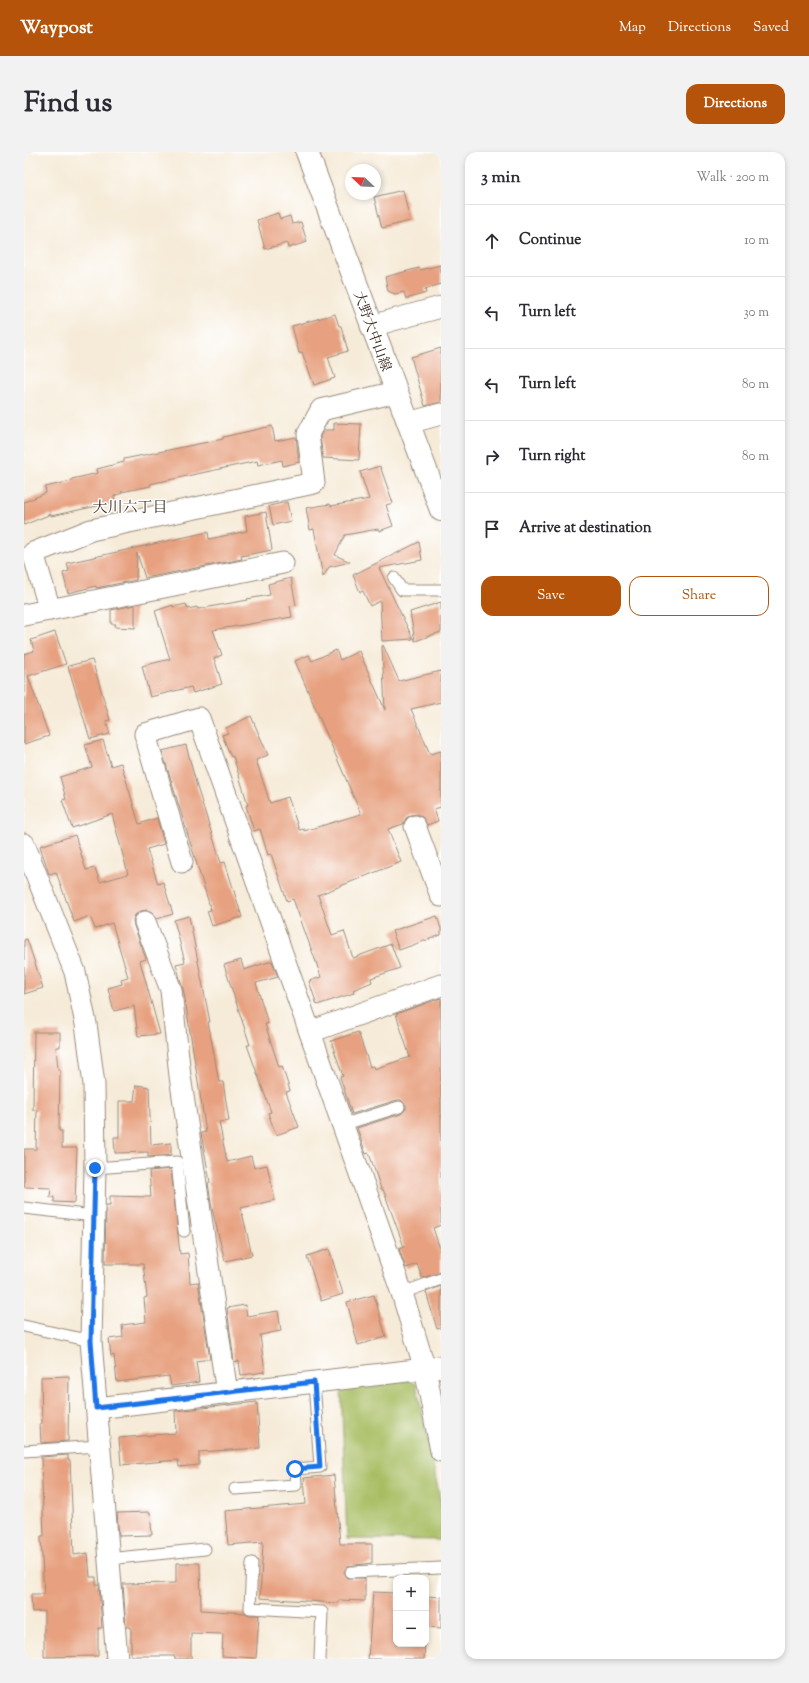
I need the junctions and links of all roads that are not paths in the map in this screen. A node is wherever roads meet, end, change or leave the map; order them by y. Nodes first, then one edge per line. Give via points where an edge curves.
1 (307, 152) edge
2 (441, 307) edge
3 (371, 326) junction
4 (396, 392) junction
5 (441, 414) edge
6 (408, 423) junction
7 (441, 510) edge
8 (282, 563) dead end
9 (394, 578) dead end
10 (441, 590) edge
11 (50, 610) junction
12 (24, 615) edge
13 (414, 826) dead end
14 (24, 844) edge
15 (182, 862) dead end
16 (441, 896) edge
17 (145, 922) dead end
18 (441, 985) edge
19 (310, 1032) junction
20 (399, 1107) dead end
21 (342, 1126) junction
22 (95, 1168) junction
23 (24, 1208) edge
24 (94, 1216) junction
25 (184, 1232) dead end
26 (441, 1279) edge
27 (402, 1293) junction
28 (24, 1326) edge
29 (91, 1341) junction
30 (433, 1368) edge
31 (314, 1382) junction
32 (227, 1392) junction
33 (96, 1408) junction
34 (99, 1446) junction
35 (24, 1451) edge
36 (441, 1451) edge
37 (235, 1490) dead end
38 (205, 1549) dead end
39 (108, 1558) junction
40 (252, 1563) dead end
41 (441, 1568) edge
42 (351, 1572) dead end
43 (117, 1659) edge
44 (320, 1659) edge

1 - 3 main road, 大野大中山線
2 - 3 street
3 - 4 main road, 大野大中山線
4 - 6 main road, 大野大中山線
4 - 11 street via 321,410 308,434 314,483 91,530 33,553
5 - 6 street
6 - 7 main road, 大野大中山線
8 - 11 street
9 - 10 lane via 402,590
11 - 12 street
13 - 16 street
14 - 22 street via 75,972 86,1024 94,1084
15 - 19 street via 145,734 199,718
17 - 32 street via 171,990 180,1076
18 - 19 street
19 - 21 street
20 - 21 lane
21 - 27 street
22 - 24 street
22 - 25 lane via 177,1162
23 - 24 lane
24 - 29 street
26 - 27 lane
27 - 30 street
28 - 29 lane
29 - 33 street
30 - 31 street
30 - 36 street
31 - 32 street
31 - 37 lane via 320,1467 295,1469 296,1484
32 - 33 street
33 - 34 street
34 - 35 lane
34 - 39 street
38 - 39 lane
39 - 43 street
40 - 44 lane via 250,1608 322,1612
41 - 42 lane

